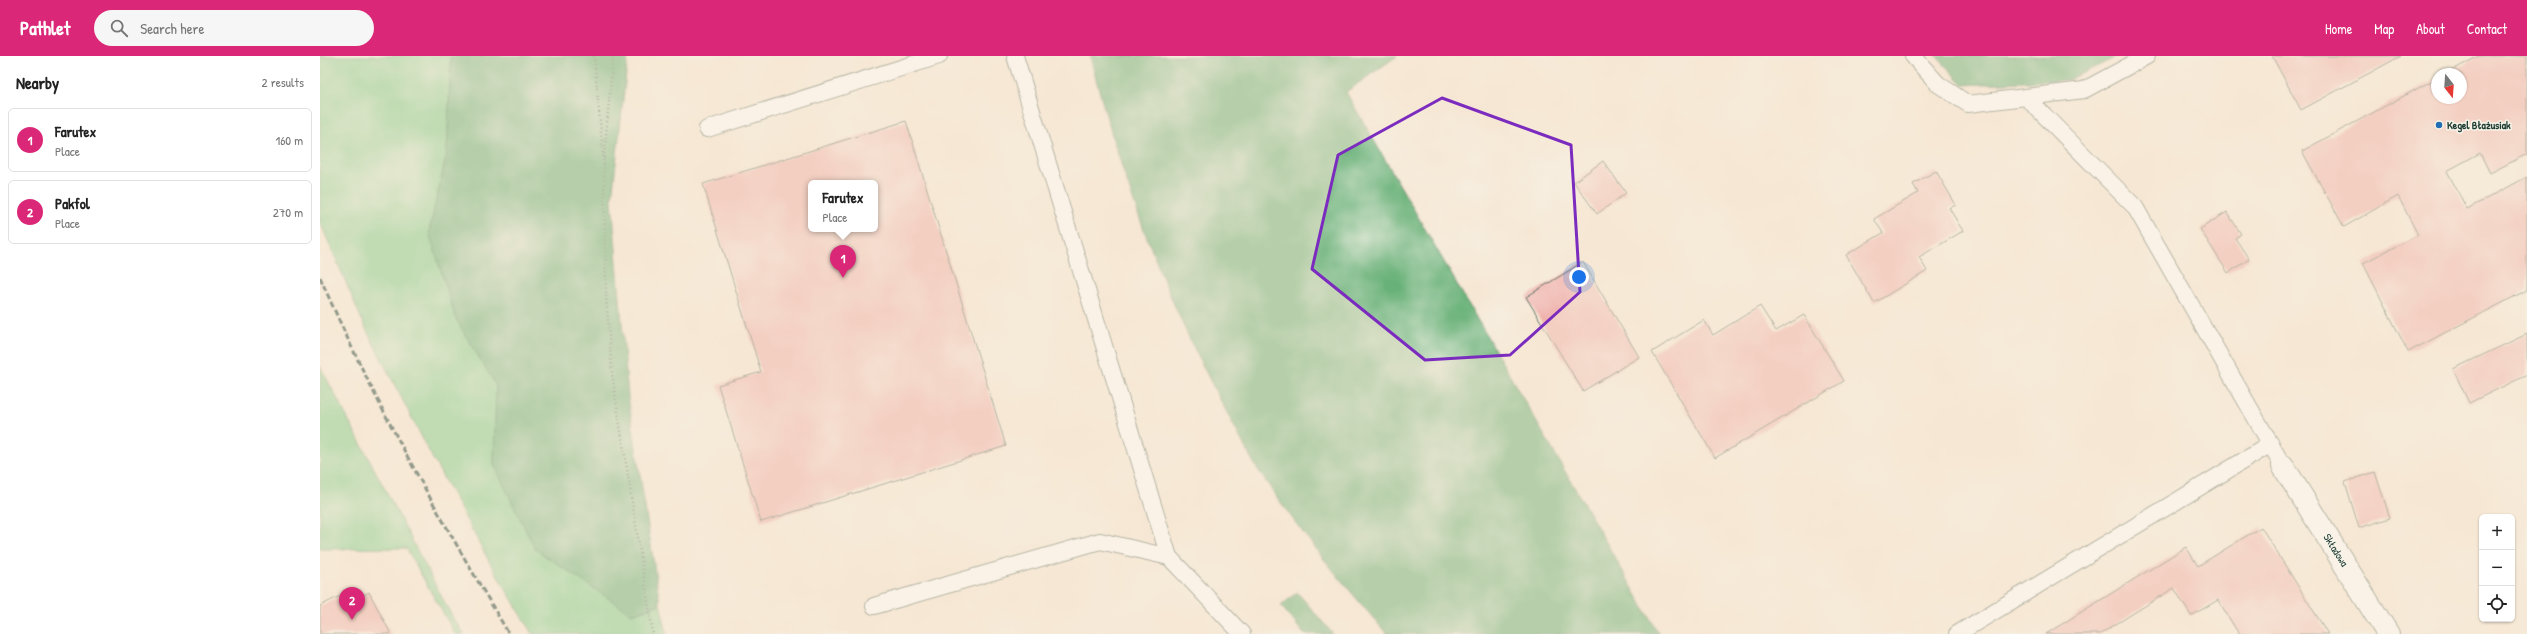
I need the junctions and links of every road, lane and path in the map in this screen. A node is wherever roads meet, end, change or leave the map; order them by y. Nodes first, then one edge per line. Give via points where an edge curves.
1 (594, 56) edge
2 (613, 56) edge
3 (939, 56) edge
4 (1015, 56) edge
5 (1913, 56) edge
6 (2147, 56) edge
7 (2027, 98) junction
8 (707, 129) dead end
9 (604, 166) junction
10 (2271, 444) junction
11 (2283, 466) joint
12 (1169, 557) junction
13 (874, 606) dead end
14 (653, 634) edge
15 (1242, 634) edge
16 (1957, 634) edge
17 (2388, 634) edge

1 - 9 path
2 - 9 path
3 - 8 lane
4 - 12 lane
5 - 7 lane via 1938,84 1968,104
6 - 7 lane via 2084,90
7 - 10 lane via 2135,207
9 - 14 path via 606,295 612,374
10 - 11 lane
10 - 16 lane
11 - 17 street, Składowa
12 - 13 lane via 1100,541
12 - 15 lane

